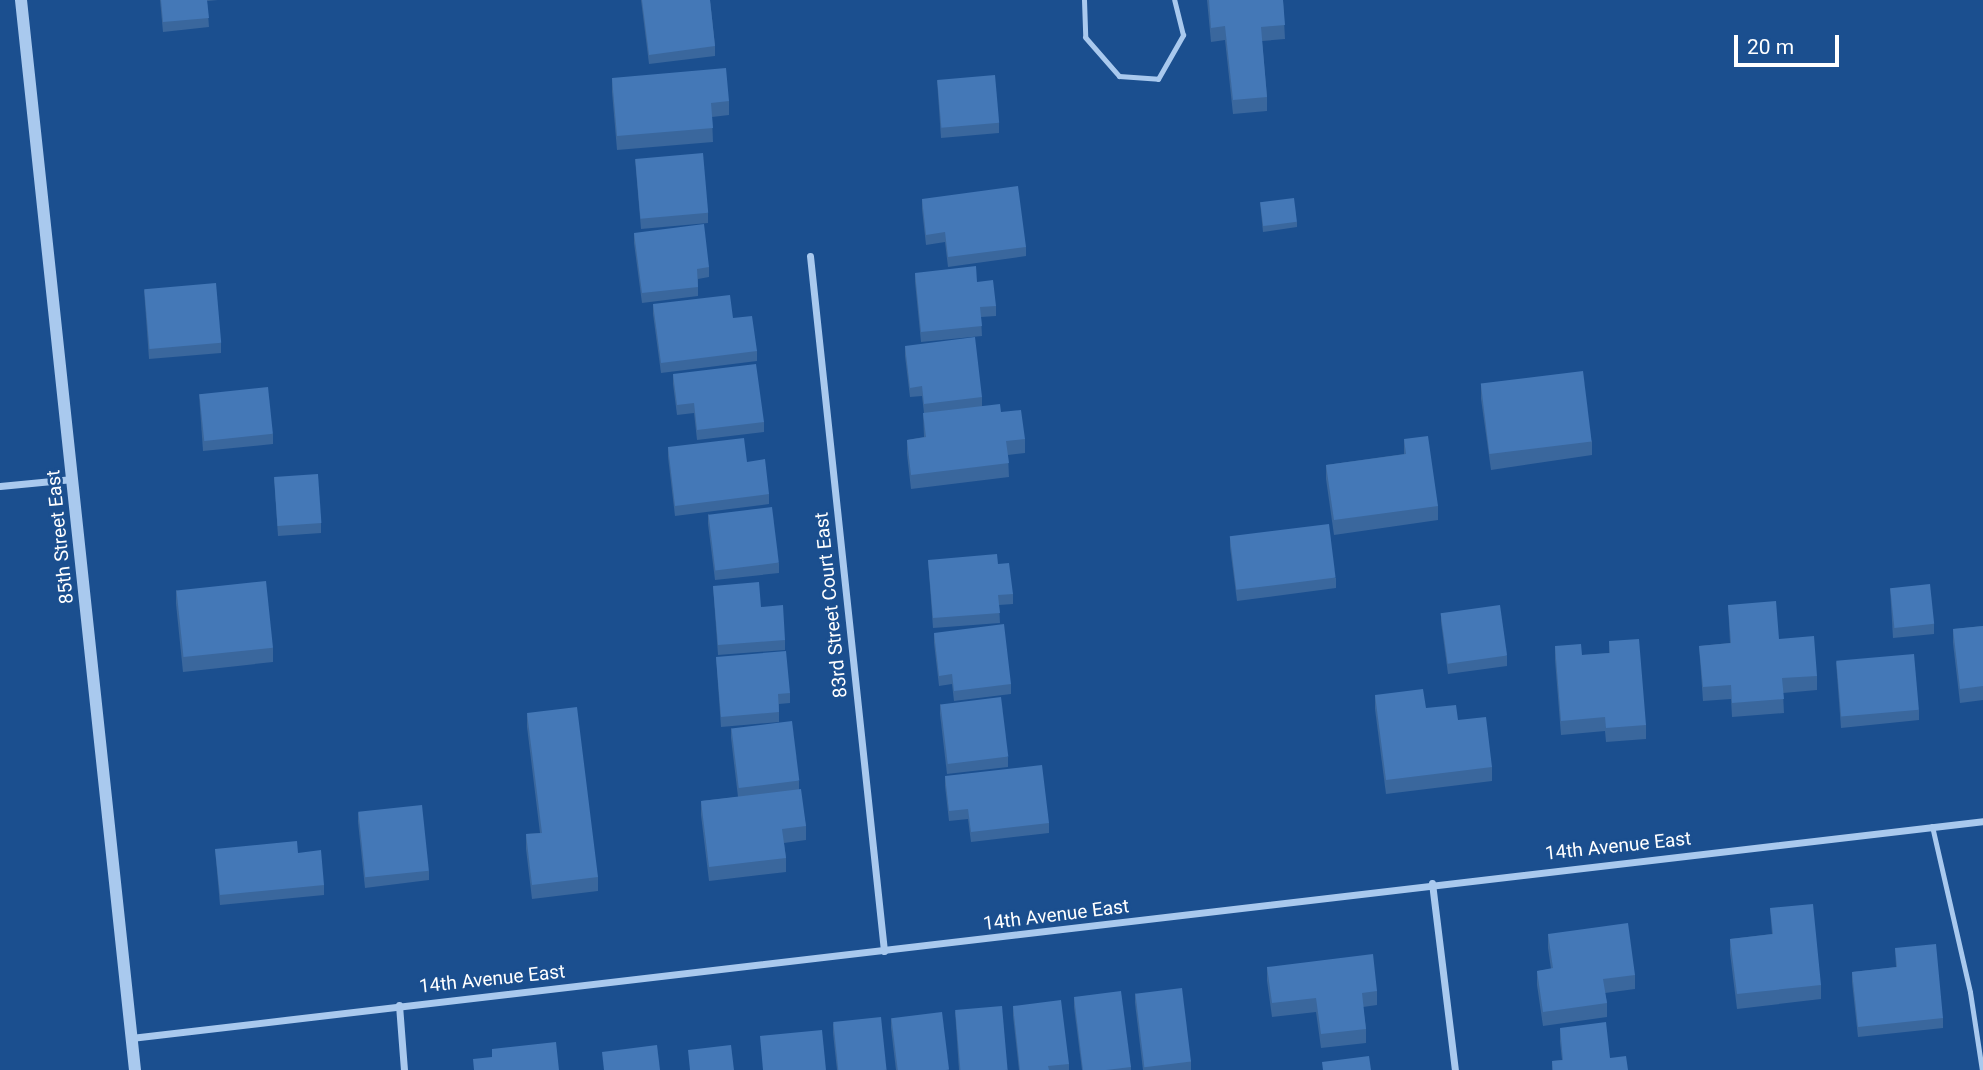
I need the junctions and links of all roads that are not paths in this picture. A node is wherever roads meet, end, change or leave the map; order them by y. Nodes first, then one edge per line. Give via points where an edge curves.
1 (21, 0) edge
2 (1084, 0) edge
3 (1174, 0) edge
4 (810, 256) dead end
5 (73, 479) junction
6 (0, 486) edge
7 (1983, 821) edge
8 (1932, 827) junction
9 (1432, 883) junction
10 (884, 951) junction
11 (399, 1005) junction
12 (131, 1038) junction
13 (135, 1070) edge
14 (404, 1070) edge
15 (1455, 1070) edge
16 (1982, 1070) edge

1 - 5 street, 85th Street East
2 - 3 lane via 1085,37 1119,76 1158,79 1183,35
4 - 10 street, 83rd Street Court East
5 - 6 street
5 - 12 street, 85th Street East
7 - 8 street, 14th Avenue East
8 - 9 street, 14th Avenue East
8 - 16 lane via 1970,992
9 - 10 street, 14th Avenue East
9 - 15 street
10 - 11 street, 14th Avenue East
11 - 12 street, 14th Avenue East
11 - 14 street
12 - 13 street, 85th Street East

